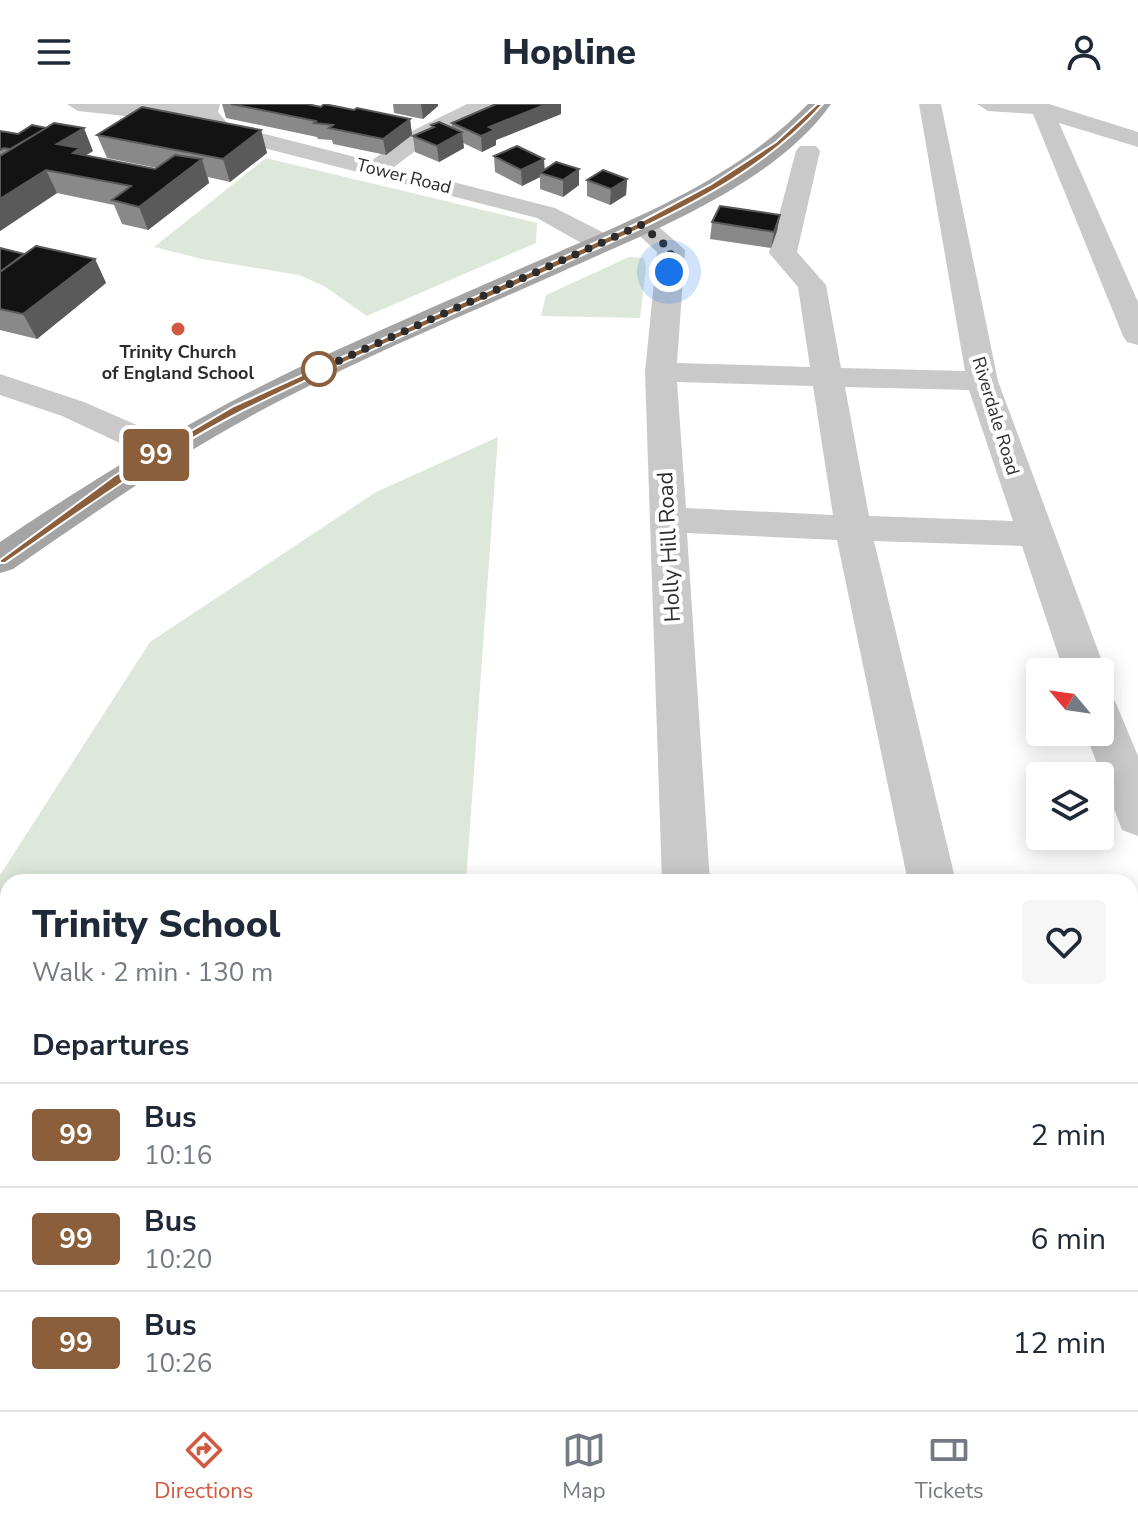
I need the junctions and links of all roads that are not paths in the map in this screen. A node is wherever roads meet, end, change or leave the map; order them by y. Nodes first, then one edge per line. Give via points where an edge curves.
1 (78, 104) edge
2 (484, 104) edge
3 (820, 104) edge
4 (930, 104) edge
5 (988, 104) edge
6 (208, 108) edge
7 (1042, 109) junction
8 (1138, 140) edge
9 (808, 151) dead end
10 (376, 169) junction
11 (641, 225) junction
12 (602, 243) junction
13 (1138, 336) edge
14 (661, 372) junction
15 (826, 375) junction
16 (982, 381) junction
17 (0, 384) edge
18 (164, 450) junction
19 (668, 520) junction
20 (853, 528) junction
21 (1034, 534) junction
22 (0, 560) edge
23 (1080, 658) edge
24 (1112, 746) edge
25 (1138, 816) edge
26 (686, 874) edge
27 (930, 874) edge

1 - 6 street, Tower Road via 163,113
2 - 10 street via 422,135
3 - 11 main road via 779,144
4 - 16 street, Riverdale Road
5 - 7 street
6 - 10 street, Tower Road via 221,130
7 - 8 street
7 - 13 street
9 - 15 street via 783,253 812,285
10 - 12 street, Tower Road via 546,213
11 - 12 main road
11 - 14 street, Holly Hill Road via 671,250
12 - 18 main road via 316,371
14 - 15 street
14 - 19 street, Holly Hill Road
15 - 16 street
15 - 20 street
16 - 21 street, Riverdale Road
17 - 18 street
18 - 22 main road
19 - 20 street
19 - 26 street, Holly Hill Road
20 - 21 street
20 - 27 street
21 - 23 street, Riverdale Road
24 - 25 street

